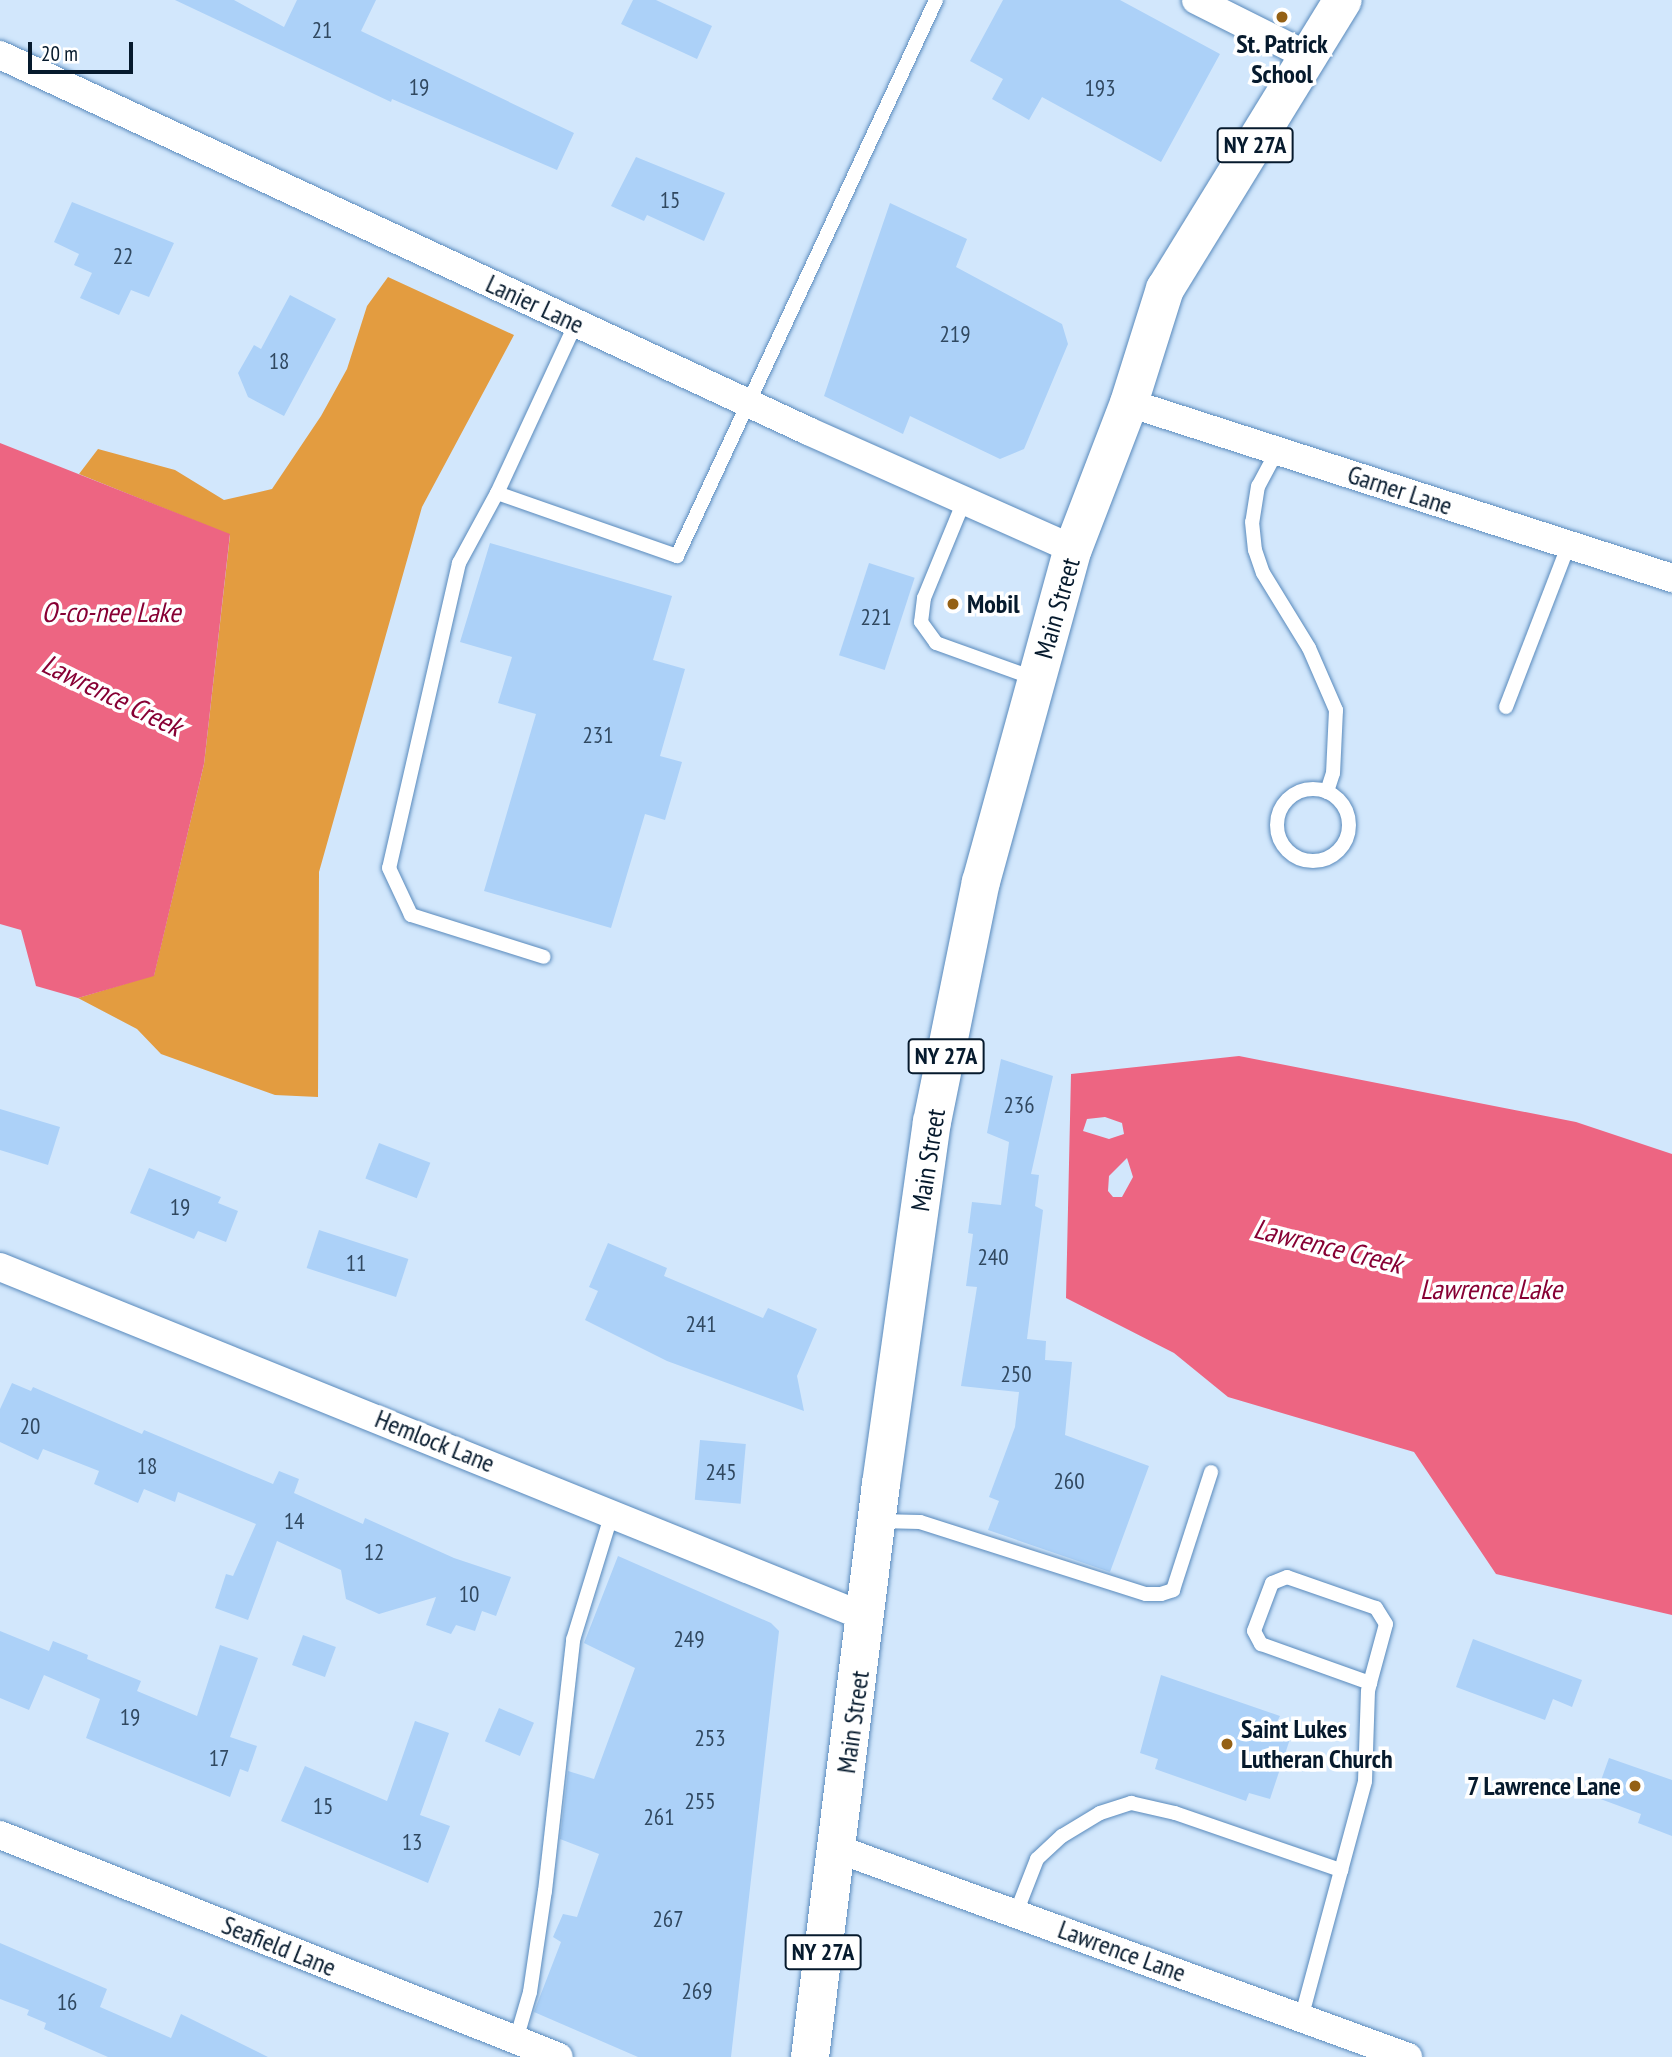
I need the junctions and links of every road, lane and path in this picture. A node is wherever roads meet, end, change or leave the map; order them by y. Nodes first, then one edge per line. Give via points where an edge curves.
1 (936, 0) edge
2 (1196, 0) edge
3 (1343, 0) edge
4 (0, 55) edge
5 (1310, 57) junction
6 (576, 323) junction
7 (1129, 403) junction
8 (751, 405) junction
9 (1277, 451) junction
10 (497, 493) junction
11 (964, 501) junction
12 (1569, 544) junction
13 (1073, 549) junction
14 (1672, 578) edge
15 (1037, 679) junction
16 (1507, 707) dead end
17 (1327, 792) junction
18 (544, 957) dead end
19 (0, 1266) edge
20 (1211, 1472) dead end
21 (612, 1513) junction
22 (878, 1521) junction
23 (868, 1618) junction
24 (1370, 1683) junction
25 (0, 1835) edge
26 (835, 1848) junction
27 (1341, 1870) junction
28 (1016, 1913) junction
29 (1302, 2015) junction
30 (516, 2040) junction
31 (559, 2057) edge
32 (810, 2057) edge
33 (1408, 2057) edge

1 - 8 lane
2 - 5 street
3 - 5 main road, NY 27A
4 - 6 street, Lanier Lane
5 - 7 main road, Main Street / NY 27A via 1165,289
6 - 8 street, Lanier Lane
6 - 10 lane
7 - 9 street, Garner Lane
7 - 13 main road, Main Street / NY 27A
8 - 10 lane via 677,556
8 - 11 street, Lanier Lane
9 - 12 street, Garner Lane
9 - 17 lane via 1258,486 1252,522 1255,550 1336,710 1333,773
10 - 18 lane via 459,564 390,868 411,915
11 - 13 street, Lanier Lane
11 - 15 lane via 929,584 921,622 936,643
12 - 14 street, Garner Lane
12 - 16 lane
13 - 15 main road, Main Street / NY 27A
15 - 22 main road, Main Street / NY 27A via 981,882 932,1122
17 - 17 lane via 1301,791 1290,797 1278,814 1281,843 1305,861 1325,860 1339,851 1349,835 1347,811
19 - 21 street, Hemlock Lane
20 - 22 lane via 1172,1590 1161,1594 1146,1594 945,1529
21 - 23 street, Hemlock Lane
21 - 30 lane via 573,1640 545,1891 530,1992
22 - 23 main road, Main Street / NY 27A
23 - 26 main road, Main Street / NY 27A
24 - 24 lane via 1386,1624 1376,1608 1287,1577 1272,1583 1254,1631 1261,1644
24 - 27 lane via 1365,1781
25 - 30 street, Seafield Lane
26 - 28 street, Lawrence Lane
26 - 32 main road, NY 27A
27 - 28 lane via 1175,1813 1131,1803 1100,1813 1062,1836 1037,1859
27 - 29 lane
28 - 29 street, Lawrence Lane
29 - 33 street, Lawrence Lane
30 - 31 street, Seafield Lane

